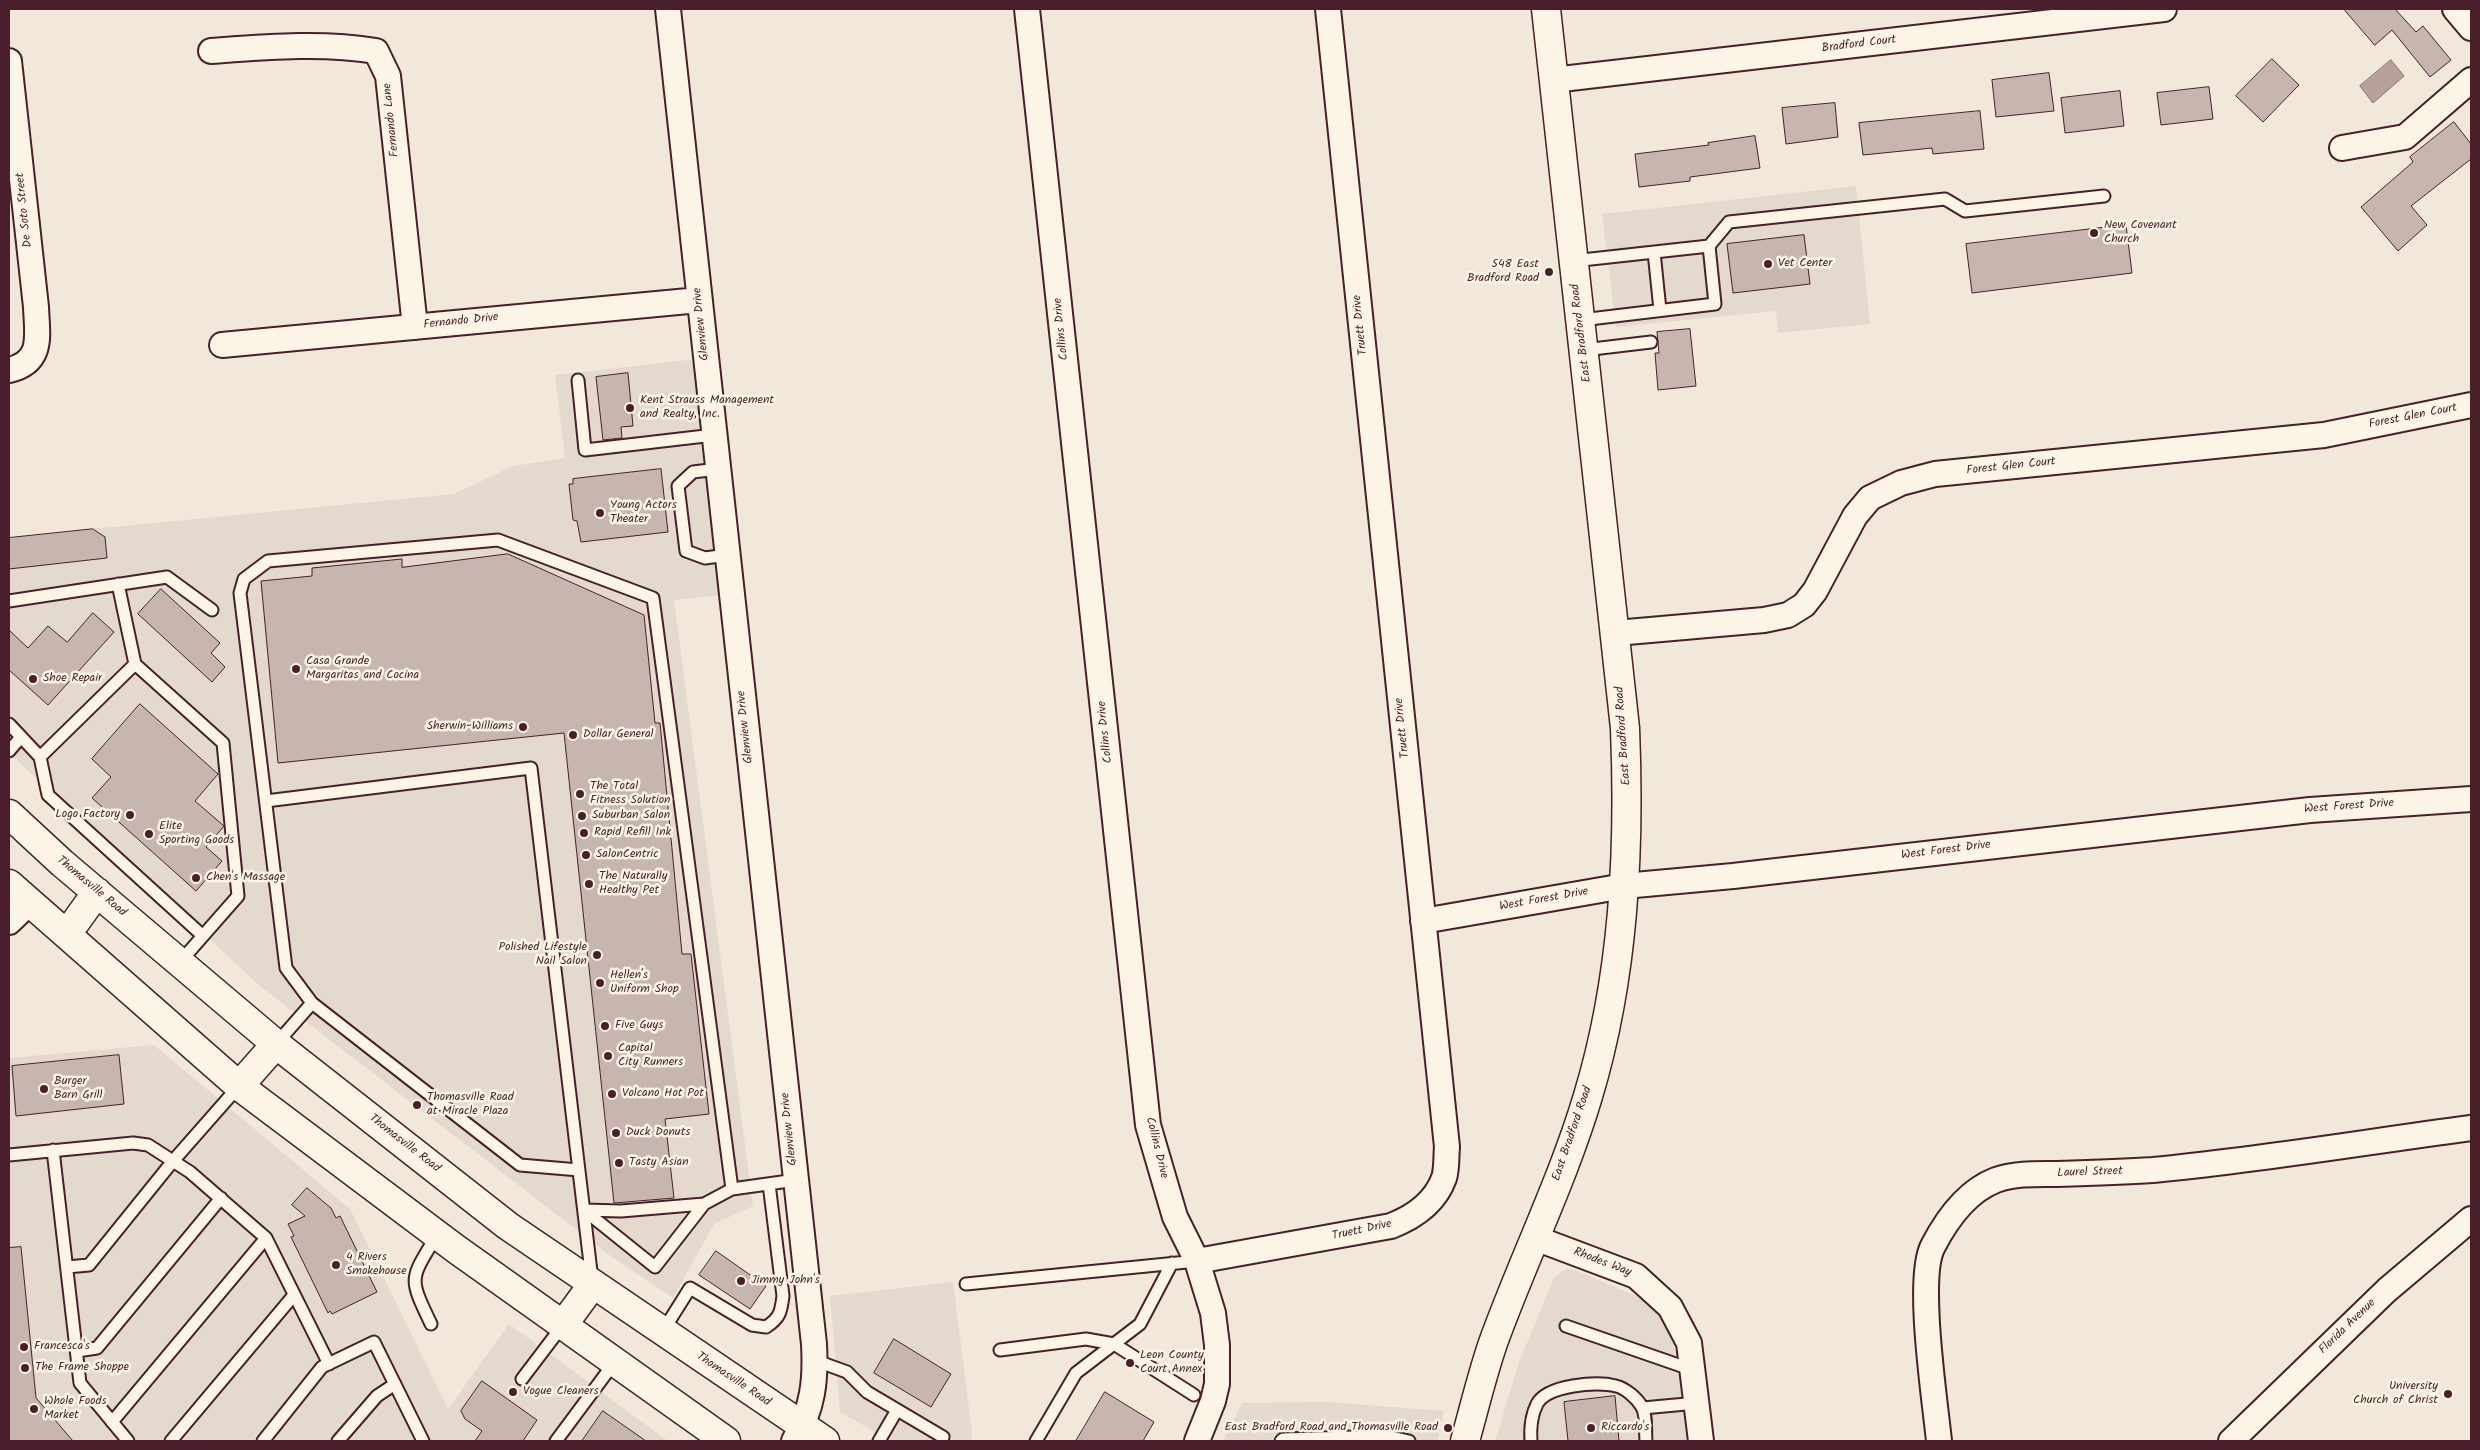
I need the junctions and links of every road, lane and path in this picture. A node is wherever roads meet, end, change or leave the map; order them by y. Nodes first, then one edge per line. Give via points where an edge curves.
1 (668, 9) edge
2 (1027, 9) edge
3 (1328, 9) edge
4 (1546, 9) edge
5 (2164, 9) edge
6 (2455, 9) edge
7 (2471, 28) edge
8 (211, 51) dead end
9 (9, 61) edge
10 (1553, 80) junction
11 (2471, 80) edge
12 (2342, 148) dead end
13 (2104, 196) dead end
14 (1708, 246) junction
15 (1654, 252) junction
16 (1573, 261) junction
17 (700, 300) junction
18 (1660, 310) junction
19 (1581, 320) junction
20 (415, 327) junction
21 (1651, 342) dead end
22 (222, 345) dead end
23 (1584, 350) junction
24 (9, 370) edge
25 (578, 380) dead end
26 (2471, 405) edge
27 (714, 435) junction
28 (718, 469) junction
29 (728, 556) junction
30 (118, 584) junction
31 (9, 601) edge
32 (212, 610) dead end
33 (1616, 633) junction
34 (135, 664) junction
35 (9, 724) edge
36 (21, 737) junction
37 (9, 751) edge
38 (40, 757) junction
39 (2471, 799) edge
40 (266, 801) junction
41 (9, 814) edge
42 (9, 884) edge
43 (1624, 886) junction
44 (97, 892) junction
45 (30, 902) junction
46 (1423, 921) junction
47 (9, 922) edge
48 (67, 934) junction
49 (203, 936) junction
50 (180, 962) junction
51 (312, 1003) junction
52 (276, 1044) junction
53 (239, 1086) junction
54 (2471, 1128) edge
55 (53, 1150) junction
56 (9, 1155) edge
57 (173, 1161) junction
58 (579, 1170) junction
59 (796, 1180) junction
60 (769, 1184) junction
61 (732, 1189) junction
62 (221, 1198) junction
63 (704, 1204) junction
64 (584, 1210) junction
65 (2471, 1219) edge
66 (437, 1235) junction
67 (266, 1238) junction
68 (1536, 1238) junction
69 (1197, 1261) junction
70 (1172, 1263) junction
71 (67, 1267) junction
72 (593, 1284) junction
73 (966, 1284) dead end
74 (294, 1295) junction
75 (431, 1324) dead end
76 (563, 1325) junction
77 (1566, 1326) dead end
78 (663, 1331) junction
79 (1114, 1344) junction
80 (1000, 1350) dead end
81 (76, 1351) junction
82 (814, 1360) junction
83 (614, 1363) junction
84 (329, 1364) junction
85 (1692, 1370) junction
86 (522, 1379) dead end
87 (395, 1384) junction
88 (1194, 1395) dead end
89 (1697, 1403) junction
90 (1643, 1408) junction
91 (898, 1410) junction
92 (112, 1422) junction
93 (798, 1434) edge
94 (1202, 1440) edge
95 (1403, 1440) edge
96 (128, 1441) edge
97 (171, 1441) edge
98 (263, 1441) edge
99 (338, 1441) edge
100 (423, 1441) edge
101 (556, 1441) edge
102 (726, 1441) edge
103 (825, 1441) edge
104 (879, 1441) edge
105 (942, 1441) edge
106 (1036, 1441) edge
107 (1281, 1441) edge
108 (1465, 1441) edge
109 (1532, 1441) edge
110 (1646, 1441) edge
111 (1701, 1441) edge
112 (1939, 1441) edge
113 (2231, 1441) edge

1 - 17 street, Glenview Drive
2 - 69 street, Collins Drive via 1148,1125 1175,1217
3 - 46 street, Truett Drive
4 - 10 main road, East Bradford Road
5 - 10 street, Bradford Court
6 - 7 street
8 - 20 street, Fernando Lane via 271,46 347,46 376,51 388,76
9 - 24 street, De Soto Street via 37,341 32,358 19,368
10 - 16 main road, East Bradford Road
11 - 12 street via 2405,137
13 - 14 lane via 1965,211 1944,198 1730,222
14 - 15 lane
14 - 18 lane via 1715,304
15 - 16 lane
15 - 18 lane
16 - 19 main road, East Bradford Road
17 - 20 street, Fernando Drive
17 - 27 street, Glenview Drive
18 - 19 lane
19 - 23 main road, East Bradford Road
20 - 22 street, Fernando Drive
21 - 23 lane
23 - 33 main road, East Bradford Road
25 - 27 lane via 585,450
26 - 33 street, Forest Glen Court via 2324,435 1935,474 1901,483 1870,498 1854,516 1815,591 1804,605 1788,615
27 - 28 street, Glenview Drive
28 - 29 street, Glenview Drive
28 - 29 lane via 693,472 678,486 686,552 706,558
29 - 59 street, Glenview Drive
30 - 31 lane
30 - 32 lane via 167,577
30 - 34 lane
33 - 43 main road, East Bradford Road via 1628,789
34 - 38 lane
34 - 49 lane via 223,743 238,896
35 - 36 lane
36 - 37 lane
36 - 38 lane
38 - 49 lane via 48,795
39 - 43 street, West Forest Drive via 2310,810
40 - 51 lane via 286,968
40 - 58 lane via 531,768
40 - 61 lane via 240,593 244,579 268,561 498,540 653,598
41 - 44 main road, Thomasville Road
42 - 45 main road
43 - 46 street, West Forest Drive
43 - 68 main road, East Bradford Road via 1614,972 1588,1096
44 - 48 main road
44 - 50 main road, Thomasville Road
45 - 47 street
45 - 48 main road
46 - 69 street, Truett Drive via 1447,1147 1444,1178 1428,1204 1412,1217 1391,1226
48 - 53 main road
49 - 50 lane
50 - 52 main road, Thomasville Road
51 - 52 lane
51 - 58 lane via 520,1165
52 - 53 main road
52 - 72 main road, Thomasville Road via 508,1226
53 - 57 lane
53 - 66 main road
54 - 112 street, Laurel Street via 2237,1162 2139,1171 2023,1175 1996,1180 1970,1194 1932,1248 1926,1283
55 - 56 lane
55 - 57 lane via 133,1143 148,1145
55 - 71 lane
57 - 62 lane
57 - 71 lane via 89,1265
58 - 64 lane
59 - 60 lane
59 - 82 street, Glenview Drive
60 - 61 lane
60 - 78 lane via 783,1296 777,1320 766,1327 752,1325 690,1288
61 - 63 lane
62 - 67 lane
62 - 81 lane via 98,1348
63 - 64 lane via 621,1211
63 - 64 lane via 655,1267
64 - 72 lane
65 - 113 street, Florida Avenue via 2387,1290
66 - 75 lane via 415,1272 414,1283
66 - 76 main road
67 - 74 lane
67 - 92 lane
68 - 85 street, Rhodes Way via 1636,1276 1670,1307 1689,1343
68 - 108 main road, East Bradford Road via 1493,1344
69 - 70 lane
69 - 94 street, Collins Drive via 1213,1313 1216,1345 1217,1384
70 - 73 lane
70 - 79 lane via 1140,1324
71 - 81 lane
72 - 76 main road
72 - 78 main road, Thomasville Road
74 - 84 lane
74 - 97 lane
76 - 83 main road
76 - 86 lane
77 - 85 lane
78 - 93 main road, Thomasville Road
79 - 80 lane via 1086,1339
79 - 88 lane
79 - 106 lane via 1076,1373
81 - 92 lane via 80,1382
82 - 91 lane via 847,1372 867,1392
82 - 93 street, Glenview Drive via 812,1397
83 - 101 lane
83 - 102 main road
84 - 87 lane via 374,1342
84 - 98 lane via 322,1367
85 - 89 street, Rhodes Way
87 - 99 lane via 377,1396
87 - 100 lane
89 - 90 lane
89 - 111 street, Rhodes Way
90 - 109 lane via 1634,1397 1617,1386 1594,1383 1558,1390 1546,1394 1537,1403 1530,1426
90 - 110 lane
91 - 104 lane
91 - 105 lane via 943,1437
92 - 96 lane
93 - 103 main road, Thomasville Road
95 - 107 lane via 1387,1436

